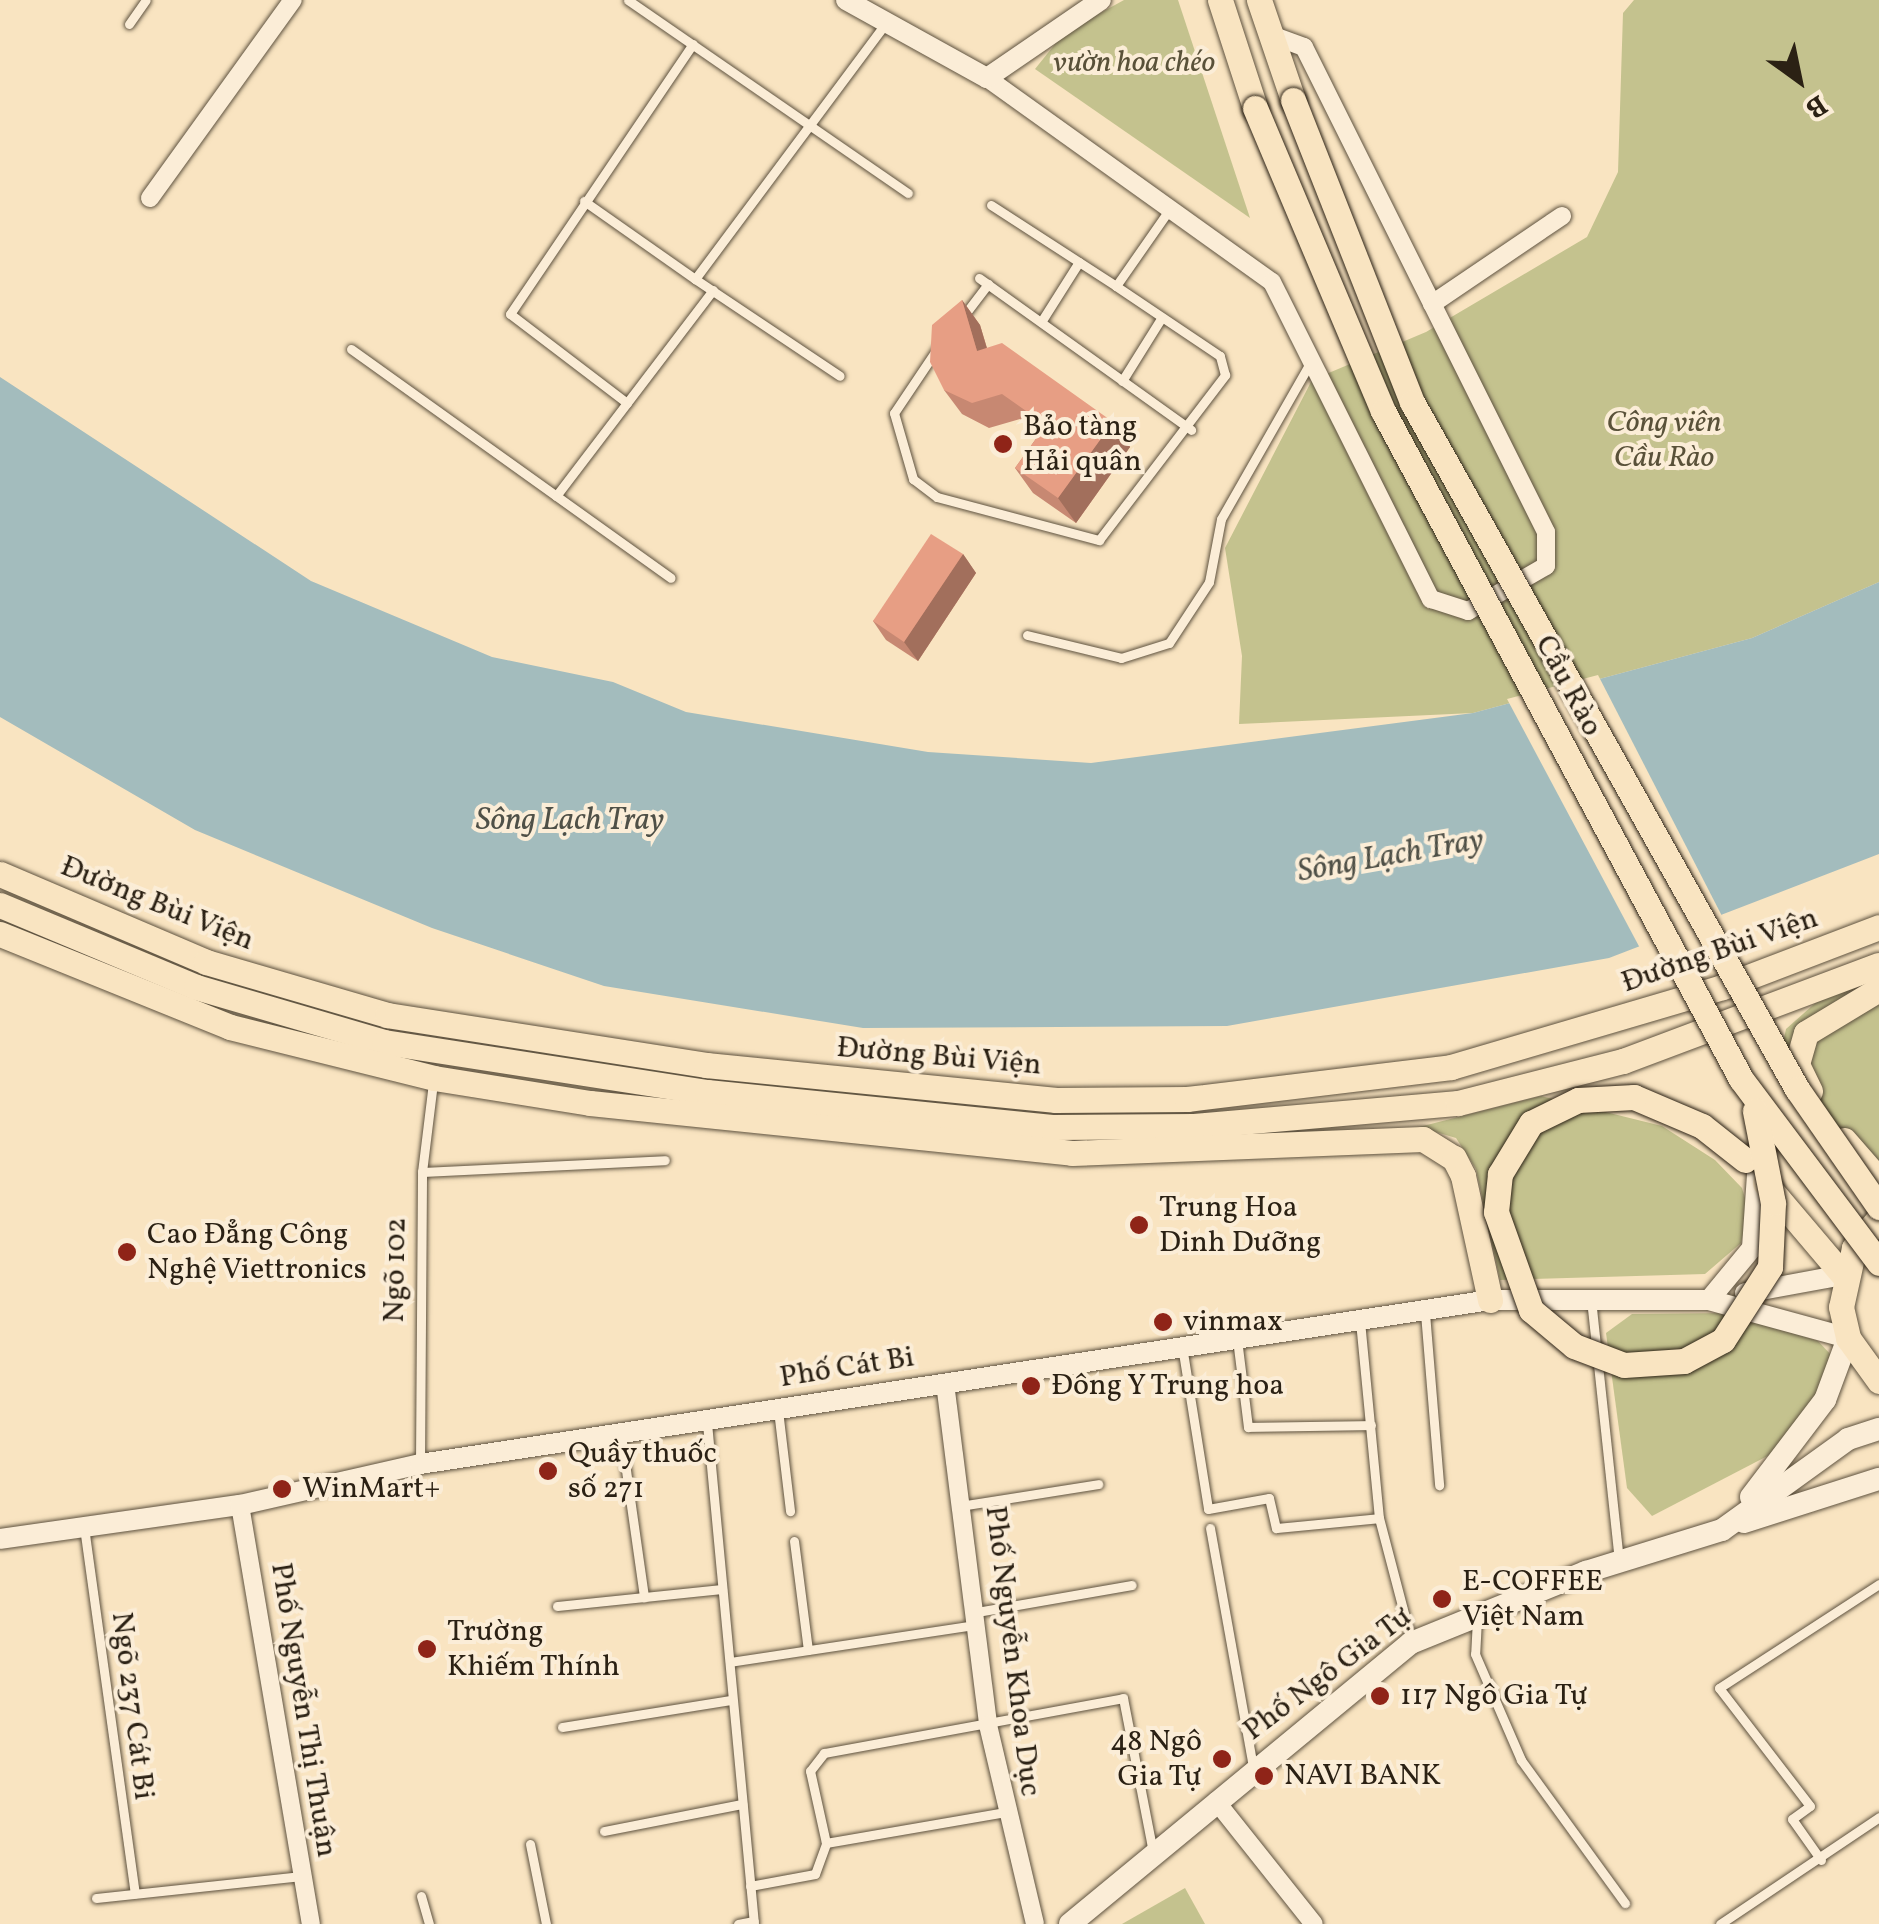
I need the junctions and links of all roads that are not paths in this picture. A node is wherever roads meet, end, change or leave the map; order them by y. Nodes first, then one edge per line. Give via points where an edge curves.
1 (146, 0) edge
2 (293, 0) edge
3 (628, 0) edge
4 (846, 0) edge
5 (1101, 0) edge
6 (1220, 0) edge
7 (1259, 0) edge
8 (886, 23) junction
9 (129, 24) dead end
10 (1270, 34) junction
11 (693, 44) junction
12 (987, 78) junction
13 (810, 126) junction
14 (908, 193) dead end
15 (150, 198) dead end
16 (584, 202) junction
17 (1174, 204) junction
18 (991, 205) dead end
19 (1562, 216) dead end
20 (1079, 262) junction
21 (695, 279) junction
22 (1116, 286) junction
23 (713, 290) junction
24 (1432, 304) junction
25 (1162, 317) junction
26 (1041, 322) junction
27 (955, 326) edge
28 (944, 340) edge
29 (351, 349) dead end
30 (1312, 360) junction
31 (840, 376) dead end
32 (1122, 381) junction
33 (628, 403) junction
34 (1190, 430) junction
35 (556, 496) junction
36 (671, 578) dead end
37 (1027, 634) dead end
38 (0, 874) edge
39 (0, 905) edge
40 (1879, 927) edge
41 (0, 934) edge
42 (1879, 965) edge
43 (1879, 988) edge
44 (434, 1078) junction
45 (1751, 1096) junction
46 (1194, 1126) junction
47 (1195, 1153) junction
48 (665, 1160) dead end
49 (1751, 1167) junction
50 (422, 1172) junction
51 (1877, 1195) edge
52 (1879, 1218) edge
53 (1879, 1262) edge
54 (1844, 1275) junction
55 (1591, 1296) junction
56 (1490, 1300) junction
57 (1709, 1300) junction
58 (1426, 1312) junction
59 (1360, 1321) junction
60 (1848, 1338) junction
61 (1237, 1339) junction
62 (1182, 1346) junction
63 (1879, 1381) edge
64 (944, 1383) junction
65 (778, 1410) junction
66 (707, 1422) junction
67 (1371, 1425) junction
68 (1879, 1429) edge
69 (621, 1435) junction
70 (420, 1464) junction
71 (1879, 1479) edge
72 (1098, 1484) dead end
73 (1439, 1485) dead end
74 (240, 1505) junction
75 (966, 1506) junction
76 (790, 1510) dead end
77 (1379, 1518) junction
78 (84, 1524) junction
79 (1210, 1528) dead end
80 (1722, 1530) junction
81 (0, 1539) edge
82 (794, 1541) dead end
83 (1620, 1560) junction
84 (1879, 1584) edge
85 (1132, 1585) dead end
86 (722, 1589) junction
87 (644, 1597) junction
88 (557, 1606) dead end
89 (1478, 1611) junction
90 (977, 1618) junction
91 (1411, 1643) junction
92 (808, 1650) junction
93 (730, 1662) junction
94 (731, 1700) junction
95 (988, 1725) junction
96 (562, 1727) dead end
97 (1254, 1768) junction
98 (1216, 1801) junction
99 (742, 1804) junction
100 (1005, 1812) junction
101 (1879, 1817) edge
102 (604, 1831) dead end
103 (826, 1843) junction
104 (530, 1844) dead end
105 (1154, 1856) junction
106 (1821, 1860) junction
107 (302, 1876) junction
108 (750, 1886) junction
109 (135, 1893) junction
110 (421, 1896) dead end
111 (96, 1898) dead end
112 (1625, 1903) dead end
113 (754, 1923) edge
114 (311, 1924) edge
115 (429, 1924) edge
116 (546, 1924) edge
117 (738, 1924) edge
118 (1035, 1924) edge
119 (1070, 1924) edge
120 (1314, 1924) edge
121 (1720, 1924) edge

1 - 9 lane
2 - 15 street
3 - 11 lane
4 - 8 street
5 - 12 street
6 - 45 main road, Cầu Rào, bridge via 1255,108 1383,411
7 - 10 main road, Cầu Rào
8 - 12 street
8 - 13 lane
10 - 24 street via 1304,47
10 - 51 main road, Cầu Rào, bridge via 1412,402 1797,1090
11 - 13 lane
11 - 16 lane
12 - 17 street
13 - 14 lane
13 - 21 lane
16 - 21 lane
16 - 33 lane via 510,314
17 - 22 lane
17 - 30 street via 1272,282
18 - 20 lane
19 - 24 street
20 - 22 lane
20 - 26 lane
21 - 23 lane
22 - 25 lane
23 - 31 lane
23 - 33 lane
24 - 30 street via 1549,549 1534,577 1468,612 1430,599
25 - 32 lane
25 - 34 lane via 1225,366 1219,393
26 - 27 lane via 983,281
26 - 32 lane
28 - 34 lane via 894,412 900,458 937,497 1099,540
29 - 35 lane
30 - 37 lane via 1221,519 1209,582 1169,644 1122,658
32 - 34 lane
33 - 35 lane
35 - 36 lane
38 - 40 main road, Đường Bùi Viện via 206,962 387,1015 724,1067 1056,1100 1205,1098 1451,1067 1705,993
39 - 46 main road, Đường Bùi Viện via 196,987 384,1042 929,1118
41 - 44 main road via 230,1027
42 - 46 main road, Đường Bùi Viện via 1622,1061 1458,1104
43 - 51 main road via 1806,1034 1797,1064
44 - 47 main road via 964,1148
44 - 50 lane, Ngõ 102
45 - 49 main road, bridge via 1773,1242 1760,1292 1723,1340 1684,1361 1624,1365 1574,1346 1530,1310 1496,1212 1500,1174 1530,1122 1578,1100 1634,1097 1702,1126
45 - 53 main road, Cầu Rào, bridge
46 - 47 main road
47 - 56 main road via 1405,1136 1440,1146 1463,1176
48 - 50 lane
49 - 54 main road
49 - 57 street via 1752,1248
50 - 70 lane, Ngõ 102
52 - 54 main road
54 - 57 street, Phố Cát Bi
54 - 60 main road
55 - 56 street, Phố Cát Bi
55 - 57 street, Phố Cát Bi
55 - 83 lane
56 - 58 street, Phố Cát Bi
57 - 60 street, Phố Cát Bi
58 - 59 street, Phố Cát Bi
58 - 73 lane
59 - 61 street, Phố Cát Bi
59 - 67 lane
60 - 63 main road
60 - 80 main road via 1813,1420
61 - 62 street, Phố Cát Bi
61 - 67 lane via 1248,1427
62 - 64 street, Phố Cát Bi
62 - 77 lane via 1208,1510 1269,1498 1276,1528
64 - 65 street, Phố Cát Bi
64 - 75 street, Phố Nguyễn Khoa Dục
65 - 66 street, Phố Cát Bi
65 - 76 lane
66 - 69 street, Phố Cát Bi
66 - 86 lane
67 - 77 lane
68 - 80 main road, Phố Ngô Gia Tự via 1848,1440
69 - 70 street, Phố Cát Bi
69 - 87 lane
70 - 74 street, Phố Cát Bi
71 - 80 main road
72 - 75 lane
74 - 78 street, Phố Cát Bi
74 - 107 street, Phố Nguyễn Thị Thuận
75 - 90 street, Phố Nguyễn Khoa Dục
77 - 91 lane
78 - 81 street, Phố Cát Bi
78 - 109 lane, Ngõ 237 Cát Bi
79 - 97 lane
80 - 83 main road, Phố Ngô Gia Tự
82 - 92 lane
83 - 89 main road, Phố Ngô Gia Tự
84 - 106 lane via 1719,1688 1810,1806 1792,1818
85 - 90 lane
86 - 87 lane
86 - 93 lane
87 - 88 lane
89 - 91 main road, Phố Ngô Gia Tự
89 - 112 lane via 1475,1654 1521,1760
90 - 92 lane
90 - 95 street, Phố Nguyễn Khoa Dục
91 - 97 main road, Phố Ngô Gia Tự
92 - 93 lane
93 - 94 lane
94 - 96 lane
94 - 99 lane
95 - 100 street, Phố Nguyễn Khoa Dục
95 - 103 lane via 815,1760 810,1782
95 - 105 lane via 1123,1698
97 - 98 main road, Phố Ngô Gia Tự
98 - 105 main road, Phố Ngô Gia Tự
98 - 120 street
99 - 102 lane
99 - 108 lane
100 - 103 lane
100 - 118 street, Phố Nguyễn Khoa Dục
101 - 106 lane
103 - 108 lane via 815,1874
104 - 116 lane
105 - 119 main road, Phố Ngô Gia Tự
106 - 121 lane
107 - 109 lane
107 - 114 street, Phố Nguyễn Thị Thuận
108 - 113 lane
109 - 111 lane
110 - 115 lane
113 - 117 lane

